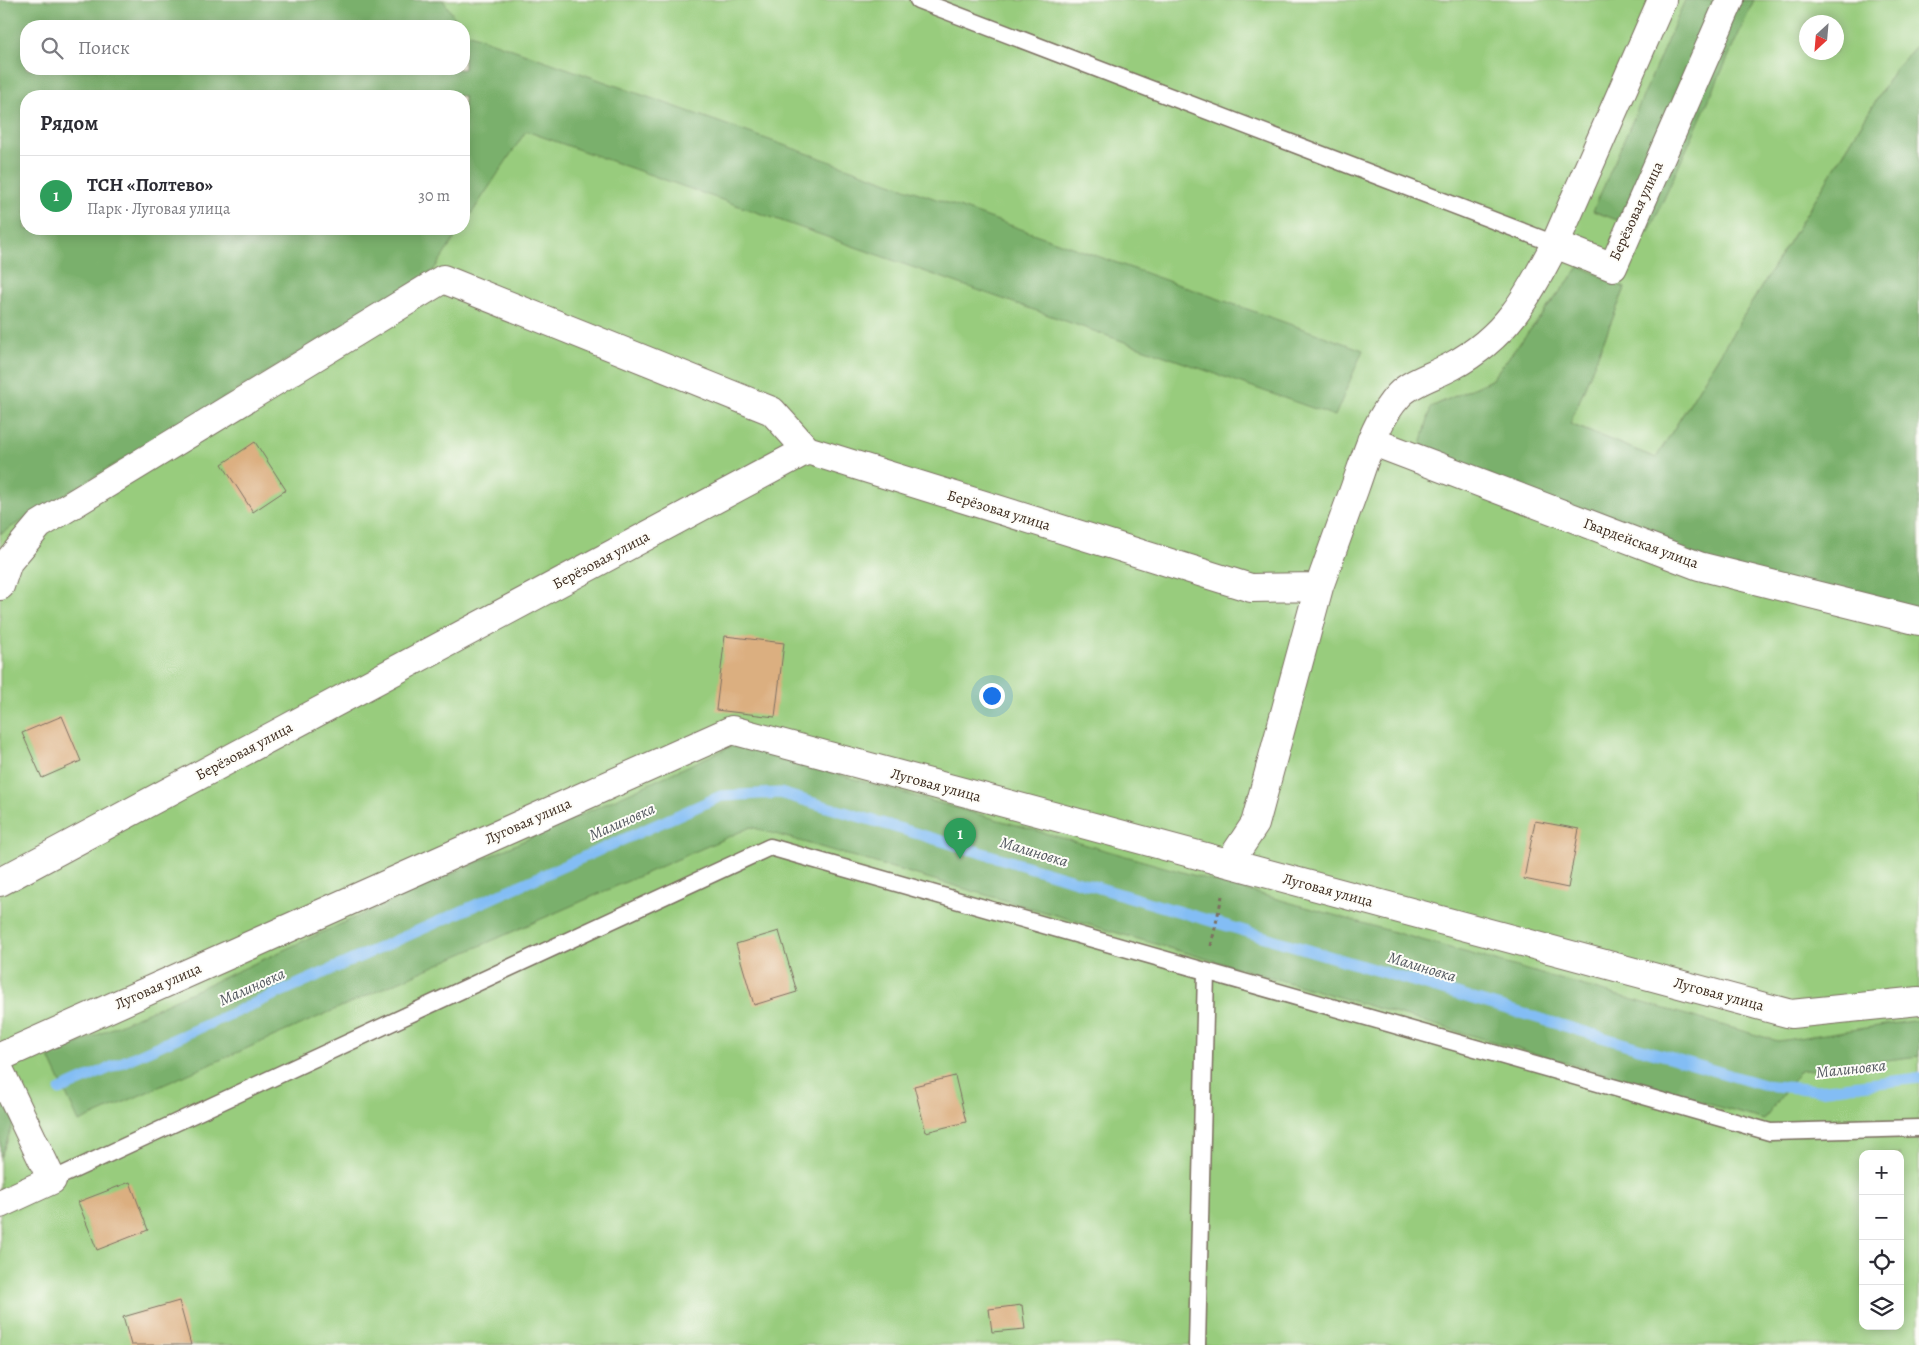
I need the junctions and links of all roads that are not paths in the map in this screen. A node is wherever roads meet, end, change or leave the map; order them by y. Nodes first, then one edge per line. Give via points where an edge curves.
1 (918, 0) edge
2 (1662, 0) edge
3 (1730, 0) edge
4 (1556, 244) junction
5 (1371, 441) junction
6 (807, 450) junction
7 (0, 586) edge
8 (1319, 587) junction
9 (1919, 621) edge
10 (1228, 863) junction
11 (0, 882) edge
12 (1206, 972) junction
13 (1919, 1001) edge
14 (0, 1057) edge
15 (0, 1071) edge
16 (1919, 1128) edge
17 (52, 1180) junction
18 (0, 1204) edge
19 (1197, 1345) edge

1 - 4 lane
2 - 4 street
3 - 4 street, Берёзовая улица via 1613,266
4 - 5 street via 1512,319 1484,346 1452,367 1399,394
5 - 8 street
5 - 9 street, Гвардейская улица via 1699,566
6 - 7 street via 772,411 443,279 39,525 8,562
6 - 8 street, Берёзовая улица via 1250,588
6 - 11 street, Берёзовая улица
8 - 10 street via 1255,824
10 - 13 street, Луговая улица via 1792,1014
10 - 14 street, Луговая улица via 732,730
12 - 16 lane via 1770,1132
12 - 17 lane via 770,848
12 - 19 lane
15 - 17 street
17 - 18 street

